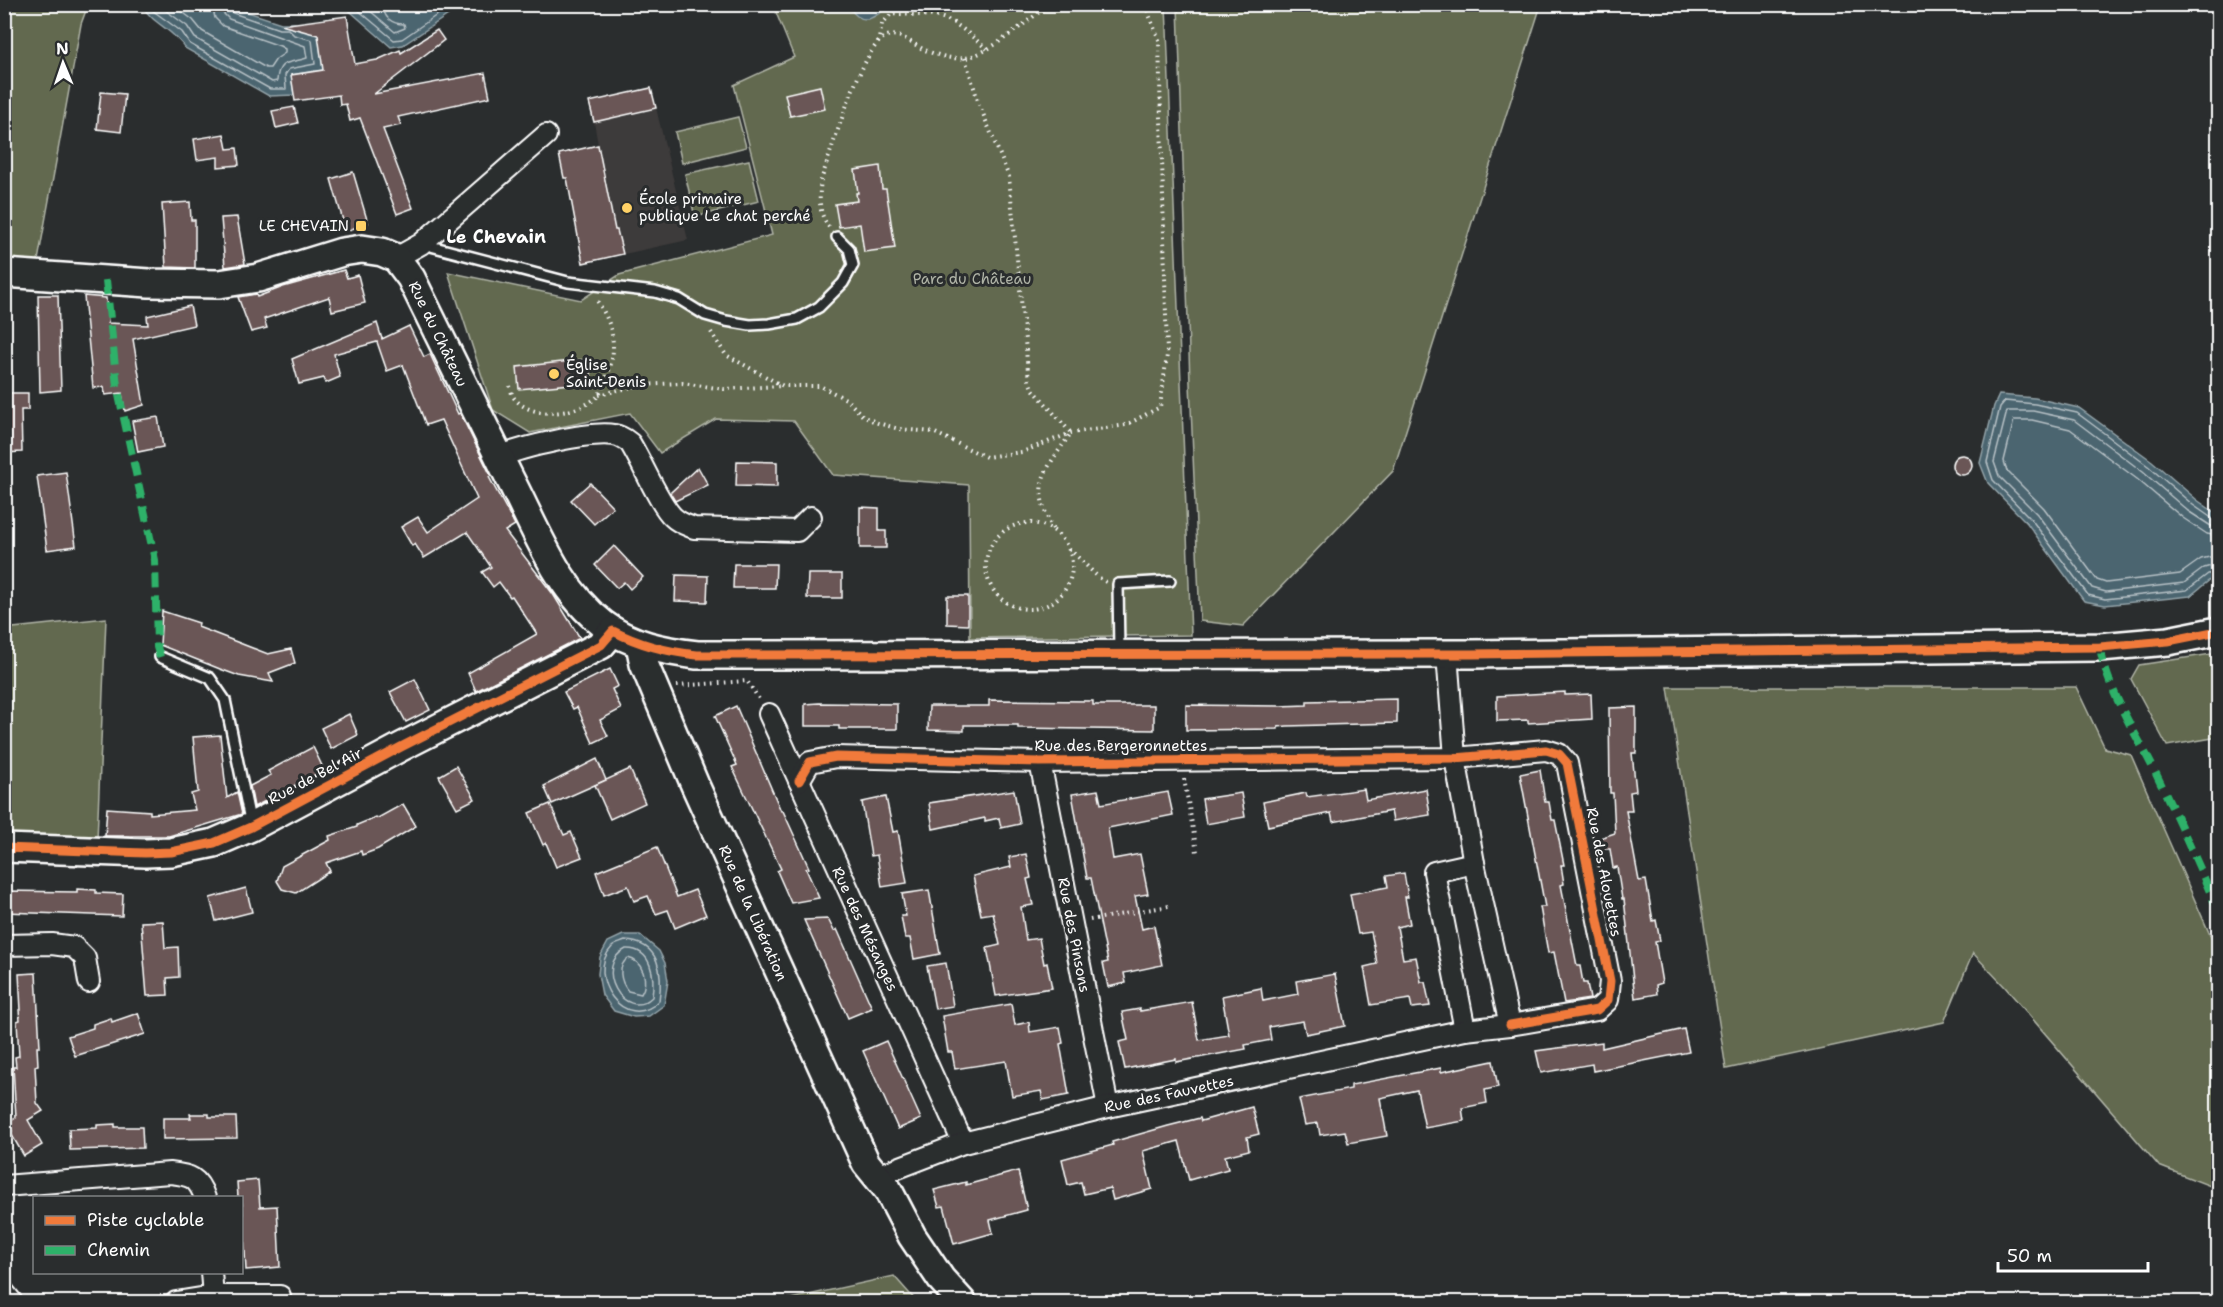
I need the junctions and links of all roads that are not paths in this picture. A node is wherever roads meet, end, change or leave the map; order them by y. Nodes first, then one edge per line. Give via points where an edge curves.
1 (546, 135) dead end
2 (837, 237) road end
3 (421, 244) junction
4 (396, 258) junction
5 (4, 273) edge
6 (499, 457) junction
7 (811, 517) dead end
8 (1170, 582) dead end
9 (613, 631) junction
10 (2218, 631) edge
11 (640, 644) junction
12 (1119, 654) junction
13 (1447, 654) junction
14 (160, 657) dead end
15 (769, 714) road end
16 (1455, 758) junction
17 (1040, 762) junction
18 (799, 781) junction
19 (251, 827) junction
20 (4, 848) edge
21 (1474, 863) junction
22 (4, 945) edge
23 (89, 982) dead end
24 (1510, 1025) junction
25 (1465, 1030) junction
26 (1108, 1107) junction
27 (963, 1143) junction
28 (877, 1176) junction
29 (4, 1186) edge
30 (205, 1196) edge
31 (211, 1274) edge
32 (4, 1292) edge
33 (213, 1296) junction
34 (280, 1296) dead end
35 (12, 1302) edge
36 (176, 1302) edge
37 (962, 1302) edge

1 - 3 street
2 - 3 lane via 849,249 853,265 843,283 819,307 797,319 769,324 742,324 705,315 655,292 576,283
3 - 4 street
4 - 5 street via 362,249 258,278 219,284
4 - 6 street, Rue du Château via 411,278
6 - 7 street via 589,435 616,435 630,443 671,516 682,524 693,528 797,531
6 - 9 street, Rue du Château via 541,543 568,587
8 - 12 lane via 1118,584
9 - 11 street, Rue du Château
9 - 19 street, Rue de Bel Air via 601,645
10 - 13 street, Rue du Château via 2168,641 2100,647
11 - 12 street, Rue du Château via 697,655
11 - 28 street, Rue de la Libération via 653,687 866,1163
12 - 13 street, Rue du Château
13 - 16 street
14 - 19 lane via 210,678 225,700
15 - 18 street, Rue des Mésanges
16 - 17 street, Rue des Bergeronnettes
16 - 21 street
16 - 24 street, Rue des Alouettes via 1546,750 1559,754 1567,763 1610,981 1608,1000 1597,1010
17 - 18 street, Rue des Bergeronnettes via 836,757 810,762
17 - 26 street, Rue des Pinsons
18 - 27 street, Rue des Mésanges
19 - 20 street, Rue de Bel Air via 214,843 171,852
21 - 24 street
21 - 25 street via 1434,872
22 - 23 street via 74,947 85,958
24 - 25 street, Rue des Fauvettes
25 - 26 street, Rue des Fauvettes
26 - 27 street, Rue des Fauvettes
27 - 28 street, Rue des Fauvettes
28 - 37 street, Rue de la Libération via 941,1279
29 - 30 street via 170,1173 188,1175 200,1184
31 - 33 street
32 - 35 street
33 - 34 street
33 - 36 street

